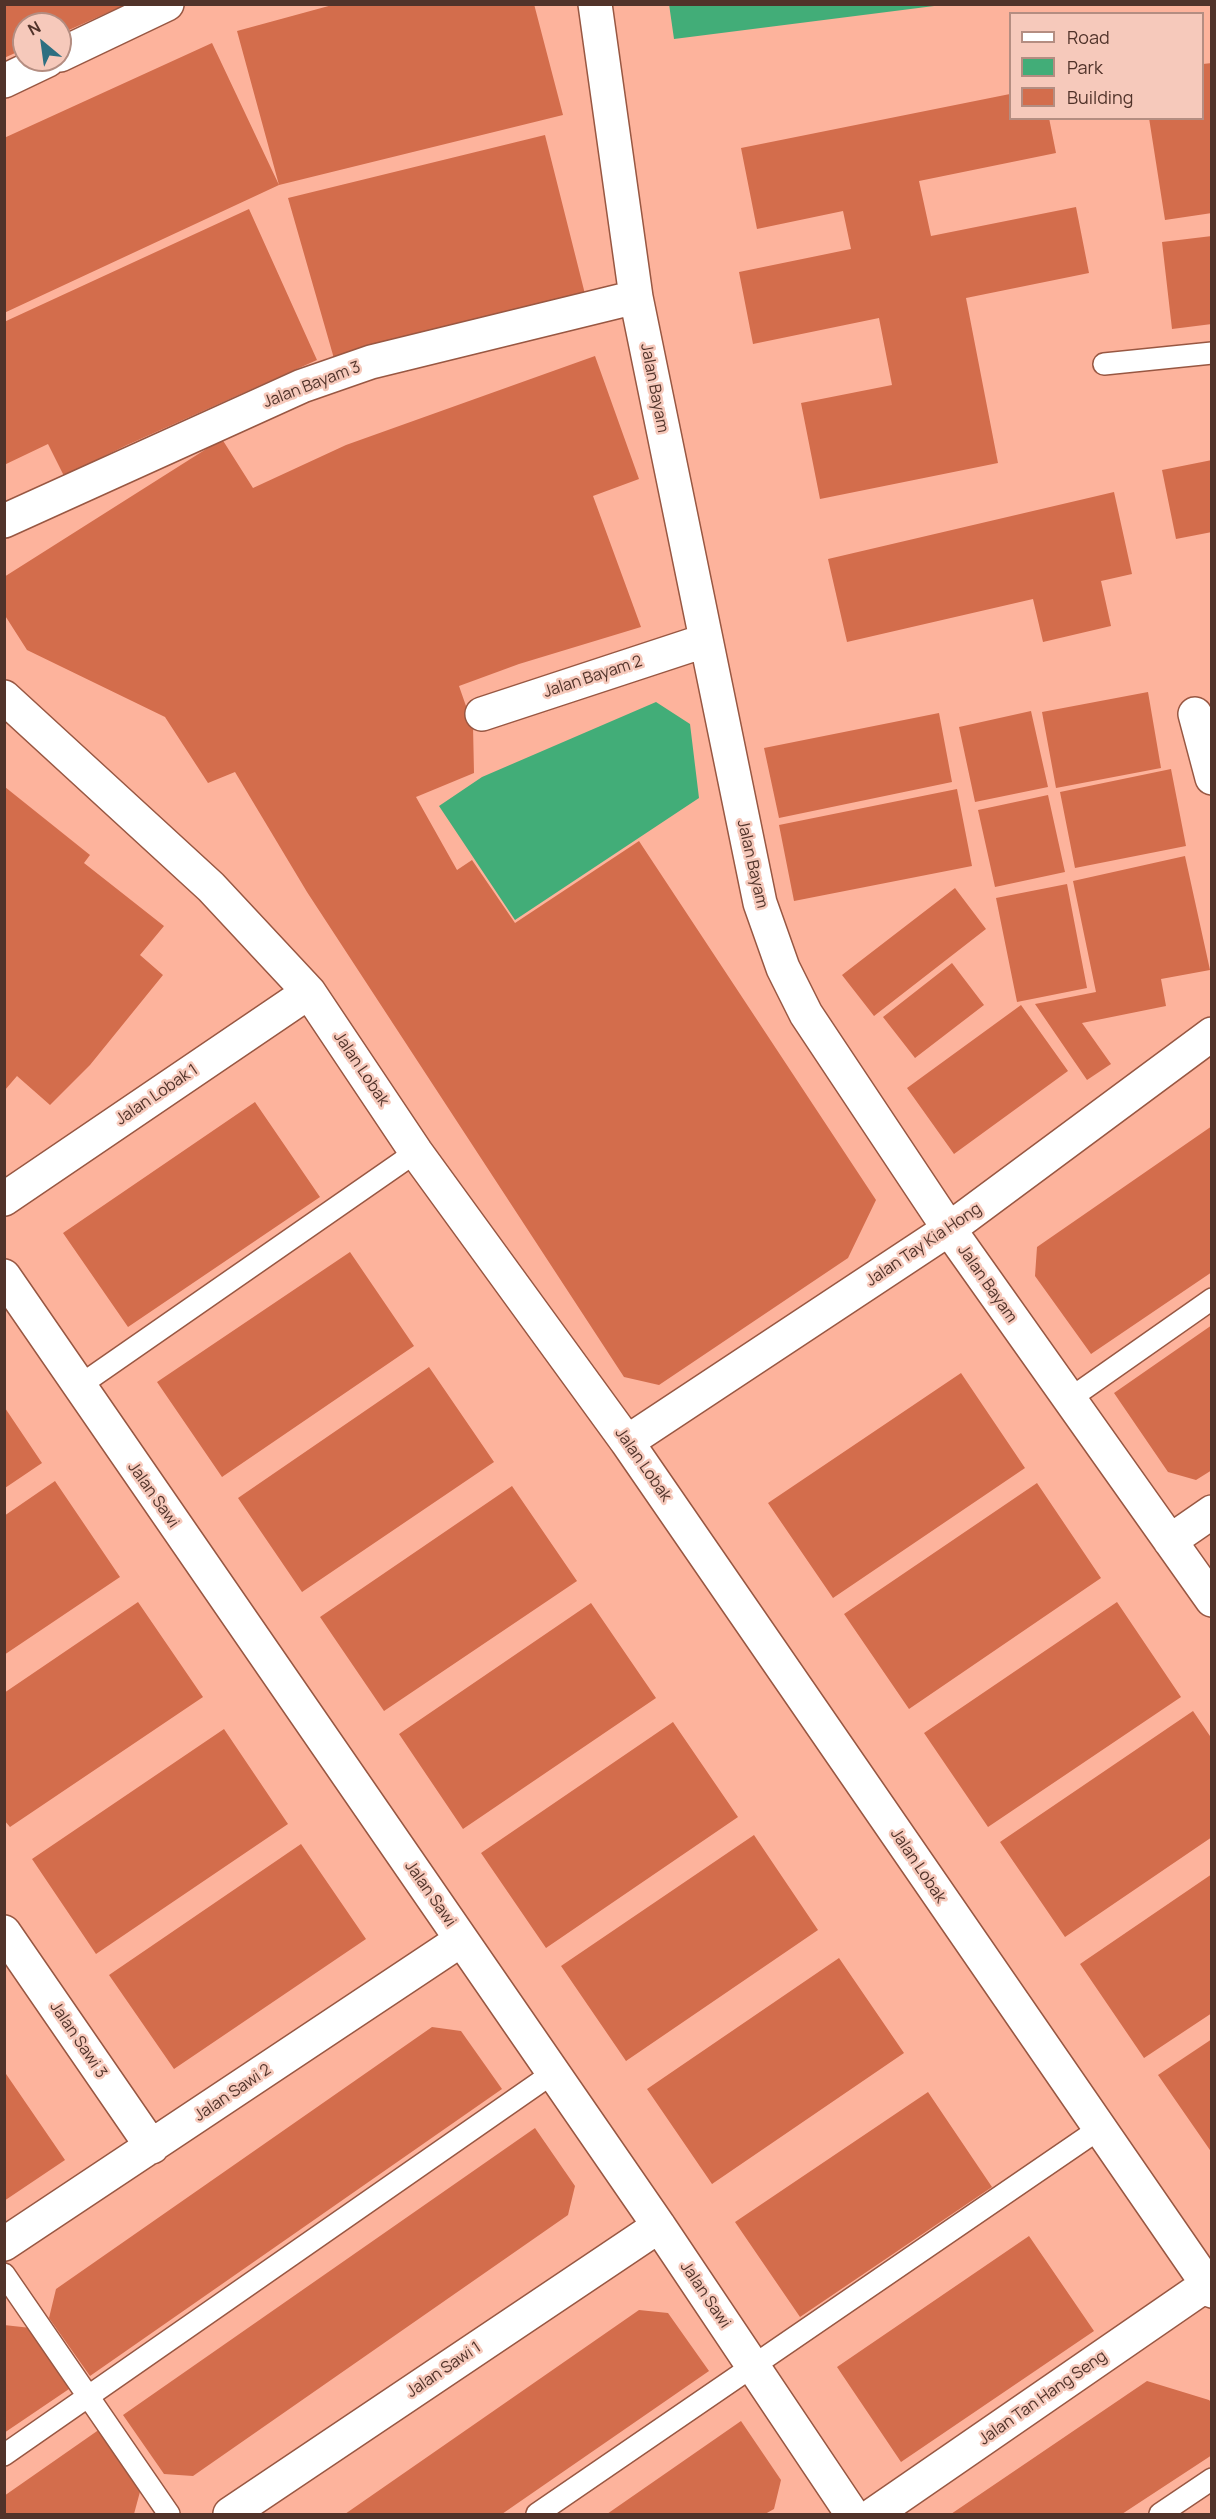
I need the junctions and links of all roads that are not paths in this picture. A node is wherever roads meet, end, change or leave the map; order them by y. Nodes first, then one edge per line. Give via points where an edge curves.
1 (166, 4) edge
2 (595, 4) edge
3 (72, 49) edge
4 (23, 72) edge
5 (4, 81) edge
6 (636, 297) junction
7 (1212, 353) edge
8 (1104, 364) dead end
9 (4, 521) edge
10 (704, 641) junction
11 (4, 697) edge
12 (482, 714) dead end
13 (1195, 714) dead end
14 (1212, 778) edge
15 (309, 992) junction
16 (1212, 1034) edge
17 (417, 1152) junction
18 (4, 1199) edge
19 (949, 1229) junction
20 (4, 1276) edge
21 (1212, 1299) edge
22 (79, 1386) junction
23 (1068, 1400) junction
24 (627, 1442) junction
25 (1212, 1512) edge
26 (1170, 1541) junction
27 (1212, 1600) edge
28 (4, 1932) edge
29 (461, 1940) junction
30 (553, 2073) junction
31 (1099, 2129) junction
32 (152, 2147) junction
33 (659, 2226) junction
34 (4, 2244) edge
35 (4, 2274) edge
36 (1210, 2285) edge
37 (753, 2367) junction
38 (88, 2397) junction
39 (4, 2455) edge
40 (1212, 2479) edge
41 (169, 2514) edge
42 (230, 2514) edge
43 (537, 2514) edge
44 (852, 2514) edge
45 (874, 2514) edge
46 (1160, 2514) edge

1 - 3 street
2 - 6 street, Jalan Bayam
4 - 5 street
6 - 9 street, Jalan Bayam 3 via 371,362 302,386
6 - 10 street, Jalan Bayam
7 - 8 lane
10 - 12 street, Jalan Bayam 2
10 - 19 street, Jalan Bayam via 760,903 783,968 806,1014
11 - 15 street, Jalan Lobak via 211,887
13 - 14 street
15 - 17 street, Jalan Lobak
15 - 18 street, Jalan Lobak 1
16 - 19 street, Jalan Tay Kia Hong
17 - 22 lane
17 - 24 street, Jalan Lobak
19 - 23 street, Jalan Bayam
19 - 24 street, Jalan Tay Kia Hong
20 - 22 street, Jalan Sawi
21 - 23 lane
22 - 29 street, Jalan Sawi
23 - 26 street, Jalan Bayam
24 - 31 street, Jalan Lobak
25 - 26 street
26 - 27 street, Jalan Bayam
28 - 32 street, Jalan Sawi 3
29 - 30 street, Jalan Sawi
29 - 32 street, Jalan Sawi 2
30 - 33 street, Jalan Sawi
30 - 38 lane
31 - 36 street, Jalan Lobak
31 - 37 lane
32 - 34 street, Jalan Sawi 2
33 - 37 street, Jalan Sawi
33 - 42 street, Jalan Sawi 1
35 - 38 lane
36 - 45 street, Jalan Tan Hang Seng
37 - 43 lane
37 - 44 street, Jalan Sawi
38 - 39 lane
38 - 41 lane
40 - 46 lane

